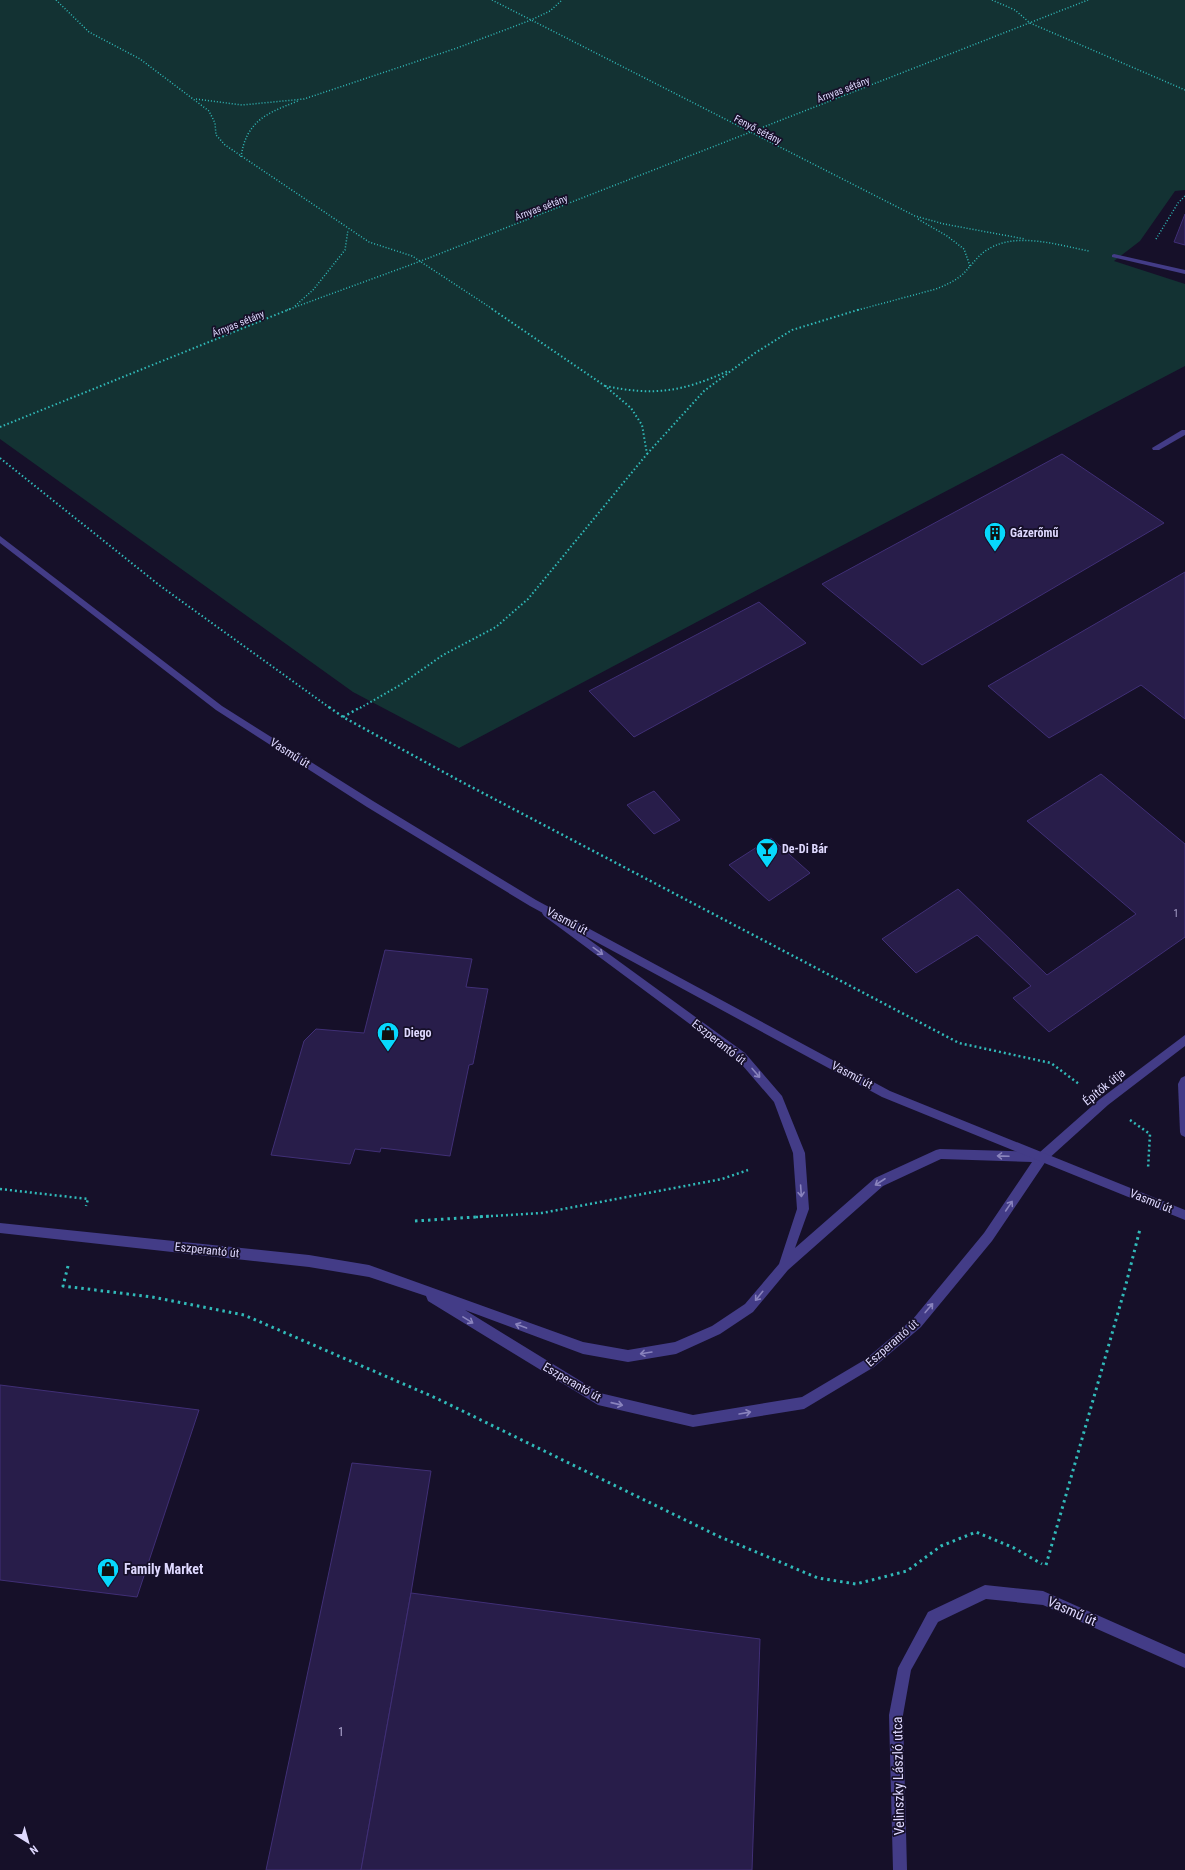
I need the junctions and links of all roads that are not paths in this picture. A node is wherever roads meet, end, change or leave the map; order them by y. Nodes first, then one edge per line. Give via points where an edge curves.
1 (1114, 256) road end
2 (1185, 272) edge
3 (1185, 432) edge
4 (1156, 448) dead end
5 (0, 539) edge
6 (533, 903) junction
7 (1185, 1040) edge
8 (1185, 1081) edge
9 (1185, 1132) edge
10 (1042, 1157) junction
11 (1185, 1215) edge
12 (0, 1228) edge
13 (784, 1266) junction
14 (411, 1285) junction
15 (933, 1617) joint
16 (1185, 1661) edge
17 (900, 1870) edge

1 - 2 street
3 - 4 street
5 - 6 street, Vasmű út via 219,708
6 - 10 street, Vasmű út via 886,1094
6 -> 13 street, Eszperantó út via 742,1056 778,1099 799,1153 802,1209
7 - 10 street, Építők útja via 1104,1102
8 - 9 street
10 - 11 street, Vasmű út
10 -> 13 street, Eszperantó út via 940,1154 879,1182
14 -> 10 street, Eszperantó út via 598,1399 693,1421 804,1403 870,1363 917,1323 988,1237
12 - 14 street, Eszperantó út via 309,1261 369,1271
13 -> 14 street, Eszperantó út via 749,1308 716,1330 676,1348 628,1356 583,1348
15 - 16 street, Vasmű út via 985,1592 1043,1598
15 - 17 street, Velinszky László utca via 905,1668 896,1715

